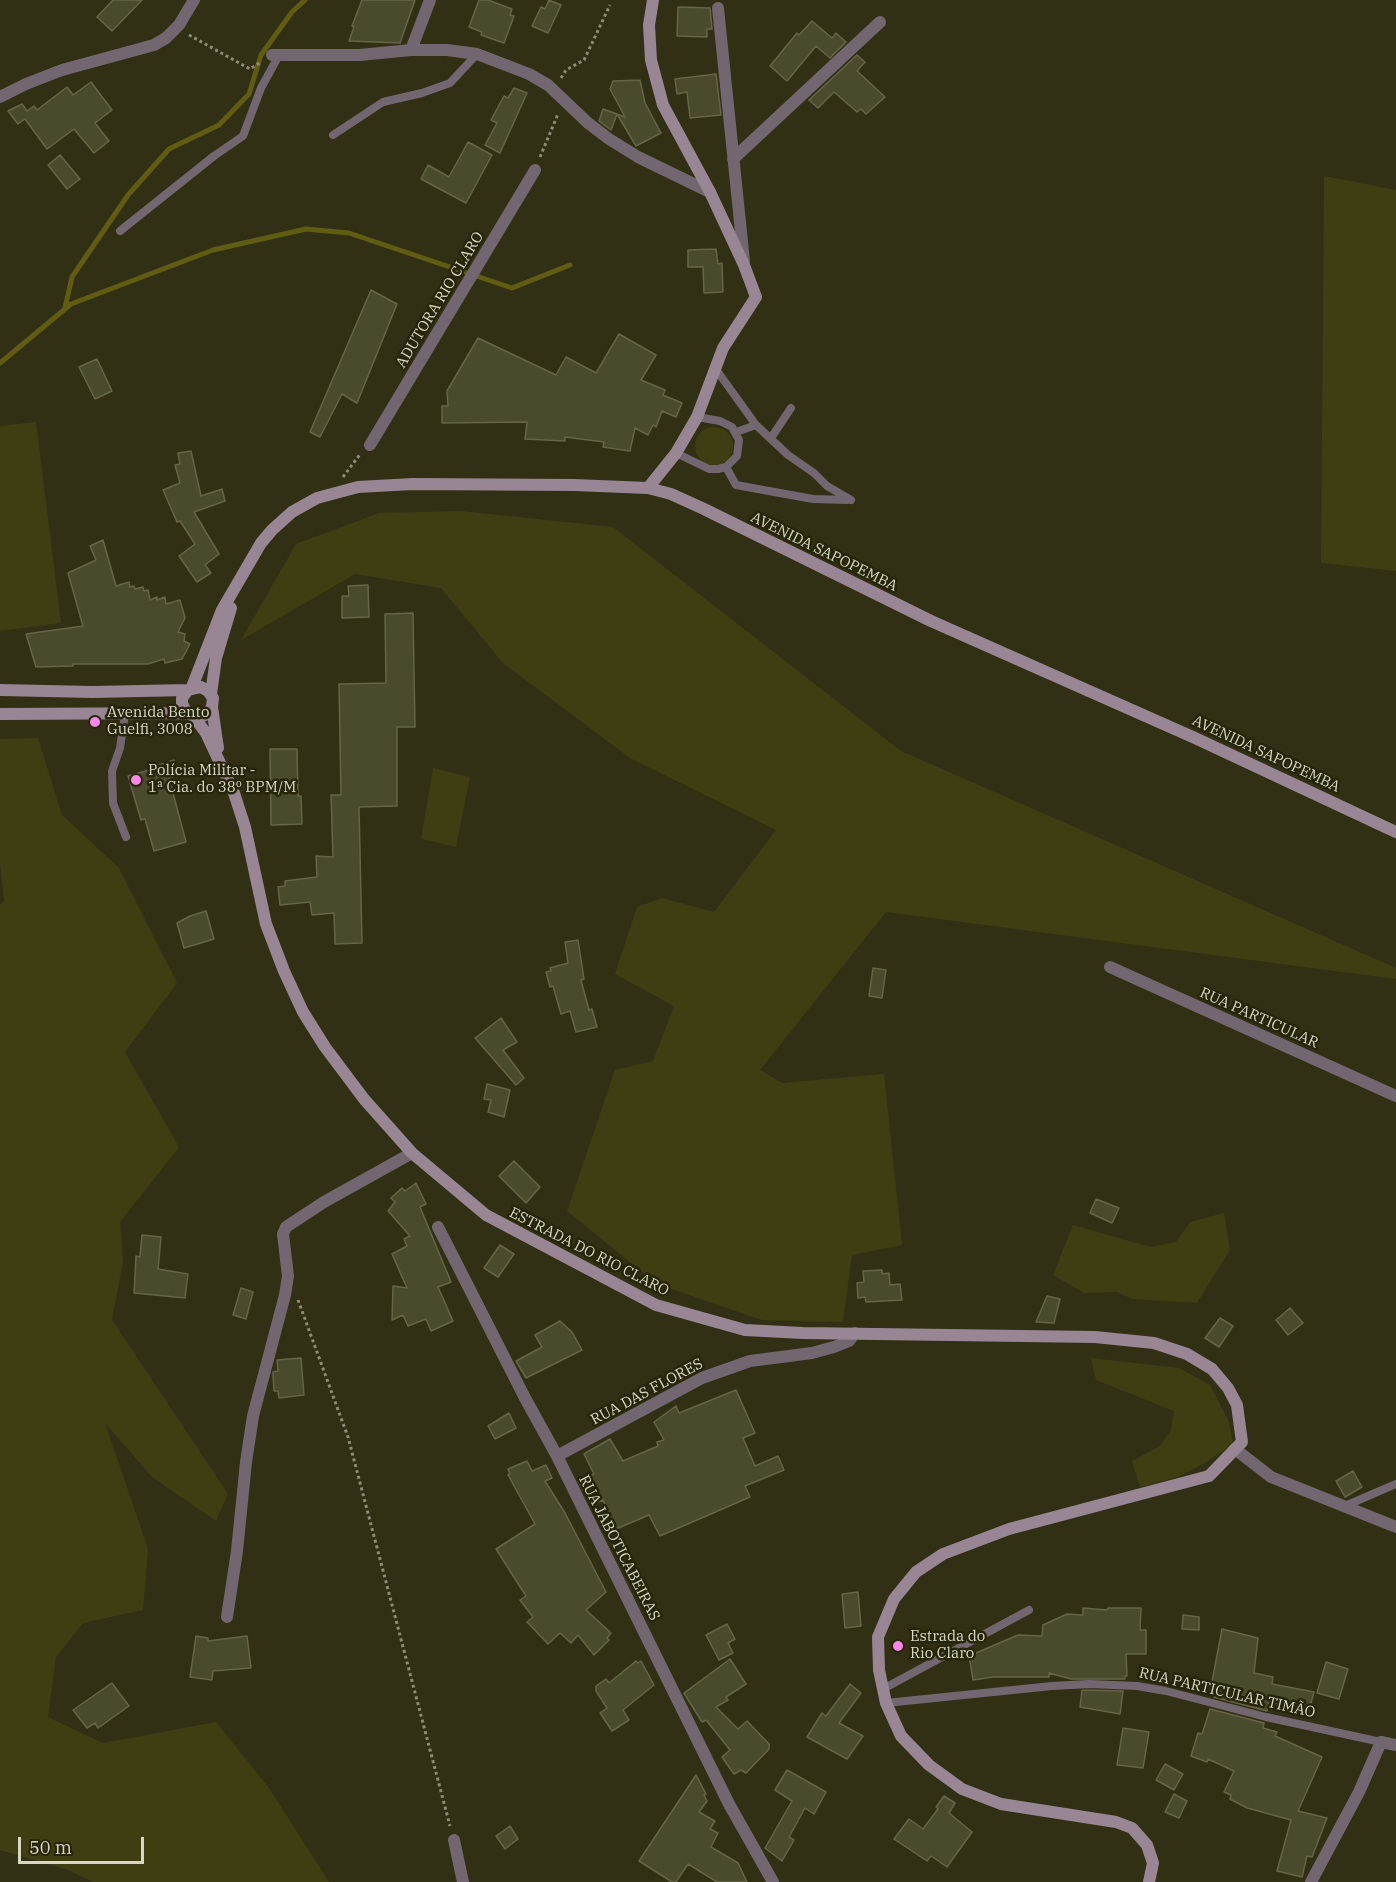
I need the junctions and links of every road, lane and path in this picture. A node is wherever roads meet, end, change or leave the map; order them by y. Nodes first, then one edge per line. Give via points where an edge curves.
1 (194, 0) edge
2 (430, 0) edge
3 (652, 0) edge
4 (610, 5) dead end
5 (718, 8) dead end
6 (879, 22) dead end
7 (177, 28) junction
8 (411, 50) junction
9 (477, 54) junction
10 (275, 55) joint
11 (250, 69) dead end
12 (553, 89) junction
13 (0, 97) edge
14 (563, 99) junction
15 (333, 135) dead end
16 (733, 159) junction
17 (535, 170) joint
18 (710, 192) junction
19 (120, 231) dead end
20 (744, 265) junction
21 (715, 368) junction
22 (791, 408) dead end
23 (697, 417) junction
24 (756, 425) junction
25 (736, 432) junction
26 (771, 438) junction
27 (370, 445) joint
28 (676, 453) junction
29 (726, 467) junction
30 (648, 488) junction
31 (331, 493) junction
32 (238, 581) junction
33 (190, 689) junction
34 (0, 690) edge
35 (211, 694) junction
36 (212, 707) junction
37 (0, 714) edge
38 (125, 714) junction
39 (190, 715) junction
40 (221, 761) junction
41 (1396, 832) edge
42 (126, 837) dead end
43 (1110, 967) dead end
44 (1396, 1096) edge
45 (412, 1154) junction
46 (438, 1227) dead end
47 (287, 1269) junction
48 (855, 1333) junction
49 (1235, 1449) junction
50 (557, 1456) junction
51 (1396, 1484) edge
52 (1345, 1506) junction
53 (1396, 1527) edge
54 (1029, 1610) dead end
55 (227, 1617) dead end
56 (883, 1689) junction
57 (886, 1703) junction
58 (1381, 1742) junction
59 (1396, 1745) edge
60 (454, 1840) joint
61 (463, 1882) edge
62 (773, 1882) edge
63 (1149, 1882) edge
64 (1311, 1882) edge

1 - 7 street
2 - 8 street
3 - 18 main road via 651,60 663,105
4 - 12 path via 584,60 566,70
5 - 16 street
6 - 16 street
7 - 11 path
7 - 13 street via 154,45 62,70
8 - 9 street
8 - 10 street
9 - 12 street via 529,74
9 - 15 lane via 450,83 383,102
10 - 19 lane via 243,136
12 - 14 street
14 - 17 path
14 - 18 street via 609,139
16 - 20 street
17 - 27 street, ADUTORA RIO CLARO
18 - 20 main road
20 - 21 main road via 756,297 723,348
21 - 23 main road
21 - 24 lane
22 - 26 lane
23 - 25 lane via 726,423
23 - 28 main road
24 - 25 lane
24 - 26 lane
25 - 29 lane via 737,456
26 - 29 lane via 827,486 851,500 813,499 736,485
27 - 31 path
28 - 29 lane via 709,469
28 - 30 main road
30 - 31 main road, AVENIDA SAPOPEMBA via 413,484 358,487
30 - 41 main road, AVENIDA SAPOPEMBA via 704,509 931,621
31 - 32 main road, AVENIDA SAPOPEMBA via 303,504 272,530
32 - 33 main road, AVENIDA SAPOPEMBA
32 - 35 main road, AVENIDA SAPOPEMBA via 216,658
33 - 34 main road
33 - 35 main road via 201,687
33 - 39 main road via 182,704
35 - 36 main road
36 - 39 main road via 207,714
36 - 40 main road, ESTRADA DO RIO CLARO
37 - 38 main road
38 - 39 main road
38 - 42 lane via 112,771 113,803
39 - 40 main road, ESTRADA DO RIO CLARO via 206,733
40 - 45 main road, ESTRADA DO RIO CLARO via 245,827 266,924 303,1012 364,1099
43 - 44 street, RUA PARTICULAR
45 - 47 street via 292,1221 283,1234
45 - 48 main road, ESTRADA DO RIO CLARO via 486,1215 656,1305 744,1330
46 - 50 street, RUA JABOTICABEIRAS
47 - 55 street via 283,1305 252,1416
47 - 60 path via 348,1437
48 - 49 main road, ESTRADA DO RIO CLARO via 1095,1337 1154,1343 1187,1354 1212,1369 1228,1388 1237,1405 1242,1442
48 - 50 street, RUA DAS FLORES via 849,1341 834,1347 750,1361 702,1378
49 - 52 street via 1271,1477
49 - 56 main road via 1209,1476 1009,1529 943,1554 916,1572 894,1599 878,1637
50 - 62 street, RUA JABOTICABEIRAS via 729,1804
51 - 52 lane
52 - 53 street
54 - 56 lane
56 - 57 main road
57 - 58 lane, RUA PARTICULAR TIMÃO via 1052,1686 1137,1686
57 - 63 main road via 901,1736 929,1765 962,1789 1001,1804 1100,1819 1132,1828 1147,1845 1154,1863
58 - 59 street, RUA PARTICULAR TIMÃO
58 - 64 street
60 - 61 street

